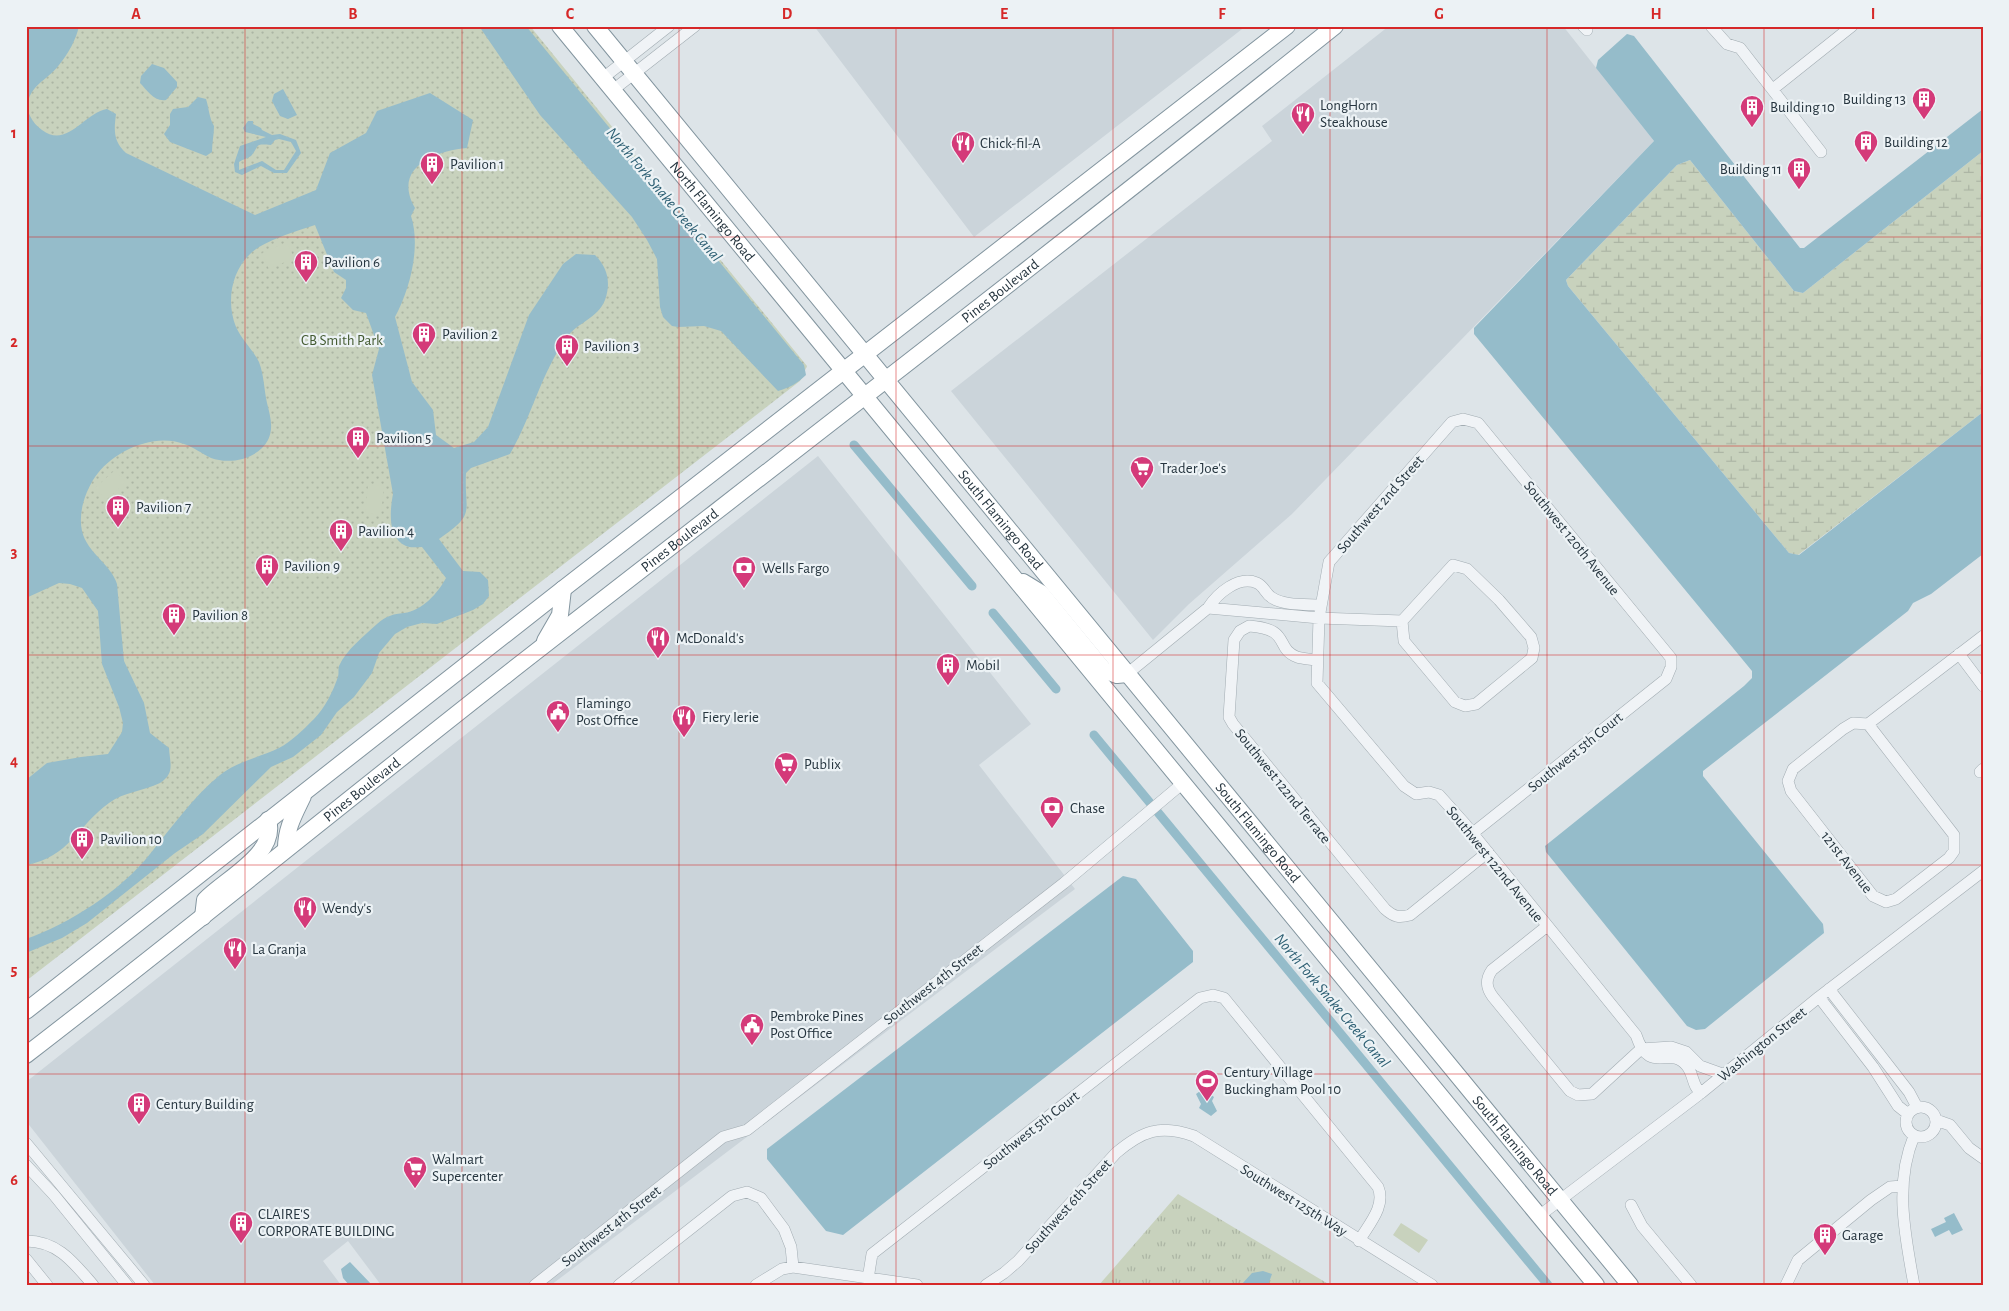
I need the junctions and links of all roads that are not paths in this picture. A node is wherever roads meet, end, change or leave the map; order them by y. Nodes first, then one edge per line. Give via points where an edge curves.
1 (560, 26) edge
2 (594, 26) edge
3 (669, 26) edge
4 (695, 26) edge
5 (1287, 26) edge
6 (1335, 26) edge
7 (1711, 26) edge
8 (1852, 26) edge
9 (629, 68) junction
10 (608, 84) junction
11 (1773, 89) junction
12 (1821, 152) dead end
13 (866, 354) junction
14 (843, 372) junction
15 (887, 380) junction
16 (864, 398) junction
17 (1463, 419) joint
18 (1012, 576) junction
19 (562, 590) junction
20 (1321, 605) junction
21 (1208, 608) junction
22 (1319, 618) junction
23 (1402, 621) junction
24 (1983, 636) edge
25 (540, 649) junction
26 (1959, 654) junction
27 (1317, 660) junction
28 (1671, 667) joint
29 (1127, 674) junction
30 (1983, 686) edge
31 (1868, 724) junction
32 (1183, 783) junction
33 (305, 792) junction
34 (268, 820) junction
35 (1473, 833) junction
36 (286, 848) junction
37 (1488, 852) junction
38 (1983, 871) edge
39 (203, 917) junction
40 (1546, 927) junction
41 (1830, 989) junction
42 (1819, 997) junction
43 (26, 1011) edge
44 (1854, 1022) junction
45 (1844, 1030) junction
46 (1641, 1049) junction
47 (26, 1055) edge
48 (1725, 1074) junction
49 (1701, 1093) junction
50 (1909, 1111) junction
51 (1936, 1120) junction
52 (1152, 1130) joint
53 (1914, 1136) junction
54 (26, 1143) edge
55 (1983, 1158) edge
56 (26, 1165) edge
57 (1902, 1186) junction
58 (1560, 1199) junction
59 (1631, 1205) dead end
60 (1539, 1216) junction
61 (1359, 1241) junction
62 (26, 1242) edge
63 (26, 1260) edge
64 (793, 1267) junction
65 (868, 1279) junction
66 (47, 1285) edge
67 (92, 1285) edge
68 (127, 1285) edge
69 (144, 1285) edge
70 (535, 1285) edge
71 (619, 1285) edge
72 (756, 1285) edge
73 (917, 1285) edge
74 (986, 1285) edge
75 (1432, 1285) edge
76 (1596, 1285) edge
77 (1630, 1285) edge
78 (1692, 1285) edge
79 (1786, 1285) edge
80 (1914, 1285) edge

1 - 10 highway, North Flamingo Road
2 - 9 highway, North Flamingo Road
3 - 9 street
4 - 9 street
5 - 13 highway
6 - 15 highway, Pines Boulevard
7 - 11 street via 1726,44 1740,48
8 - 11 street
9 - 10 street
9 - 13 highway, North Flamingo Road
10 - 14 highway, North Flamingo Road
11 - 12 street
13 - 14 highway
13 - 15 highway, North Flamingo Road
14 - 16 highway, North Flamingo Road
14 - 19 highway
15 - 16 highway, Pines Boulevard
15 - 29 highway, South Flamingo Road
16 - 18 highway, South Flamingo Road
16 - 25 highway, Pines Boulevard
17 - 20 street, Southwest 2nd Street via 1452,422 1329,562
17 - 28 street, Southwest 120th Avenue via 1478,422 1671,658
18 - 29 highway via 1041,592 1104,670 1117,676
18 - 32 highway, South Flamingo Road
19 - 25 highway via 560,615
19 - 33 highway
20 - 21 street via 1280,600 1250,581 1228,588 1216,596
20 - 22 street, Southwest 2nd Street
21 - 22 street
21 - 29 street
22 - 23 street
22 - 27 street, Southwest 122nd Avenue
23 - 23 street via 1404,641 1455,702 1465,706 1476,704 1532,658 1531,637 1467,568 1453,565
24 - 26 street
25 - 36 highway, Pines Boulevard
26 - 30 street
26 - 31 street
27 - 35 street, Southwest 122nd Avenue via 1317,683 1404,786 1416,794 1428,792 1439,795
27 - 37 street, Southwest 122nd Terrace via 1288,652 1278,633 1272,629 1249,626 1234,640 1229,716 1385,909 1400,918 1410,916
28 - 35 street, Southwest 5th Court via 1666,679
29 - 58 highway, South Flamingo Road
31 - 31 street, 121st Avenue via 1954,834 1954,851 1949,858 1896,899 1886,902 1873,896 1791,791 1788,781 1793,769 1844,728 1853,723
32 - 60 highway, South Flamingo Road
32 - 70 street, Southwest 4th Street via 1064,883 747,1130 723,1137
33 - 34 highway
33 - 36 highway via 290,822
34 - 39 highway via 271,828 263,849 205,900
34 - 43 highway
35 - 37 street, Southwest 122nd Avenue
36 - 39 highway, Pines Boulevard
37 - 40 street, Southwest 122nd Avenue
38 - 41 street, Washington Street
39 - 47 highway, Pines Boulevard
40 - 46 street, Southwest 122nd Avenue via 1636,1035
40 - 46 street via 1492,970 1488,977 1488,990 1570,1091 1578,1095 1598,1089
41 - 42 street, Washington Street
41 - 44 street
42 - 45 street
42 - 48 street, Washington Street
44 - 45 street
44 - 50 street via 1909,1092
45 - 50 street via 1877,1076
46 - 48 street via 1671,1047 1686,1052 1700,1066
46 - 49 street via 1653,1058 1676,1058 1687,1066 1695,1088
48 - 49 street, Washington Street
49 - 58 street, Washington Street
50 - 51 street via 1929,1110
50 - 53 street via 1906,1128
51 - 53 street via 1928,1135
51 - 55 street via 1950,1125 1969,1148
52 - 61 street, Southwest 125th Way via 1177,1130 1194,1136
52 - 74 street, Southwest 6th Street via 1134,1138 1116,1153 1018,1260
53 - 57 street
54 - 69 street
56 - 68 street
57 - 79 street via 1890,1187 1871,1200 1798,1260
57 - 80 street
58 - 60 street, Washington Street
58 - 77 highway, South Flamingo Road
59 - 78 street via 1642,1226
60 - 76 highway, South Flamingo Road
61 - 65 street, Southwest 5th Court via 1381,1204 1382,1195 1378,1187 1224,998 1213,995 1200,998 872,1254
61 - 75 street, Southwest 125th Way
62 - 67 street via 45,1243 62,1251
63 - 66 street
64 - 65 street
64 - 71 street via 791,1247 784,1229 761,1198 747,1192 732,1196
64 - 72 street via 782,1269
65 - 73 street

